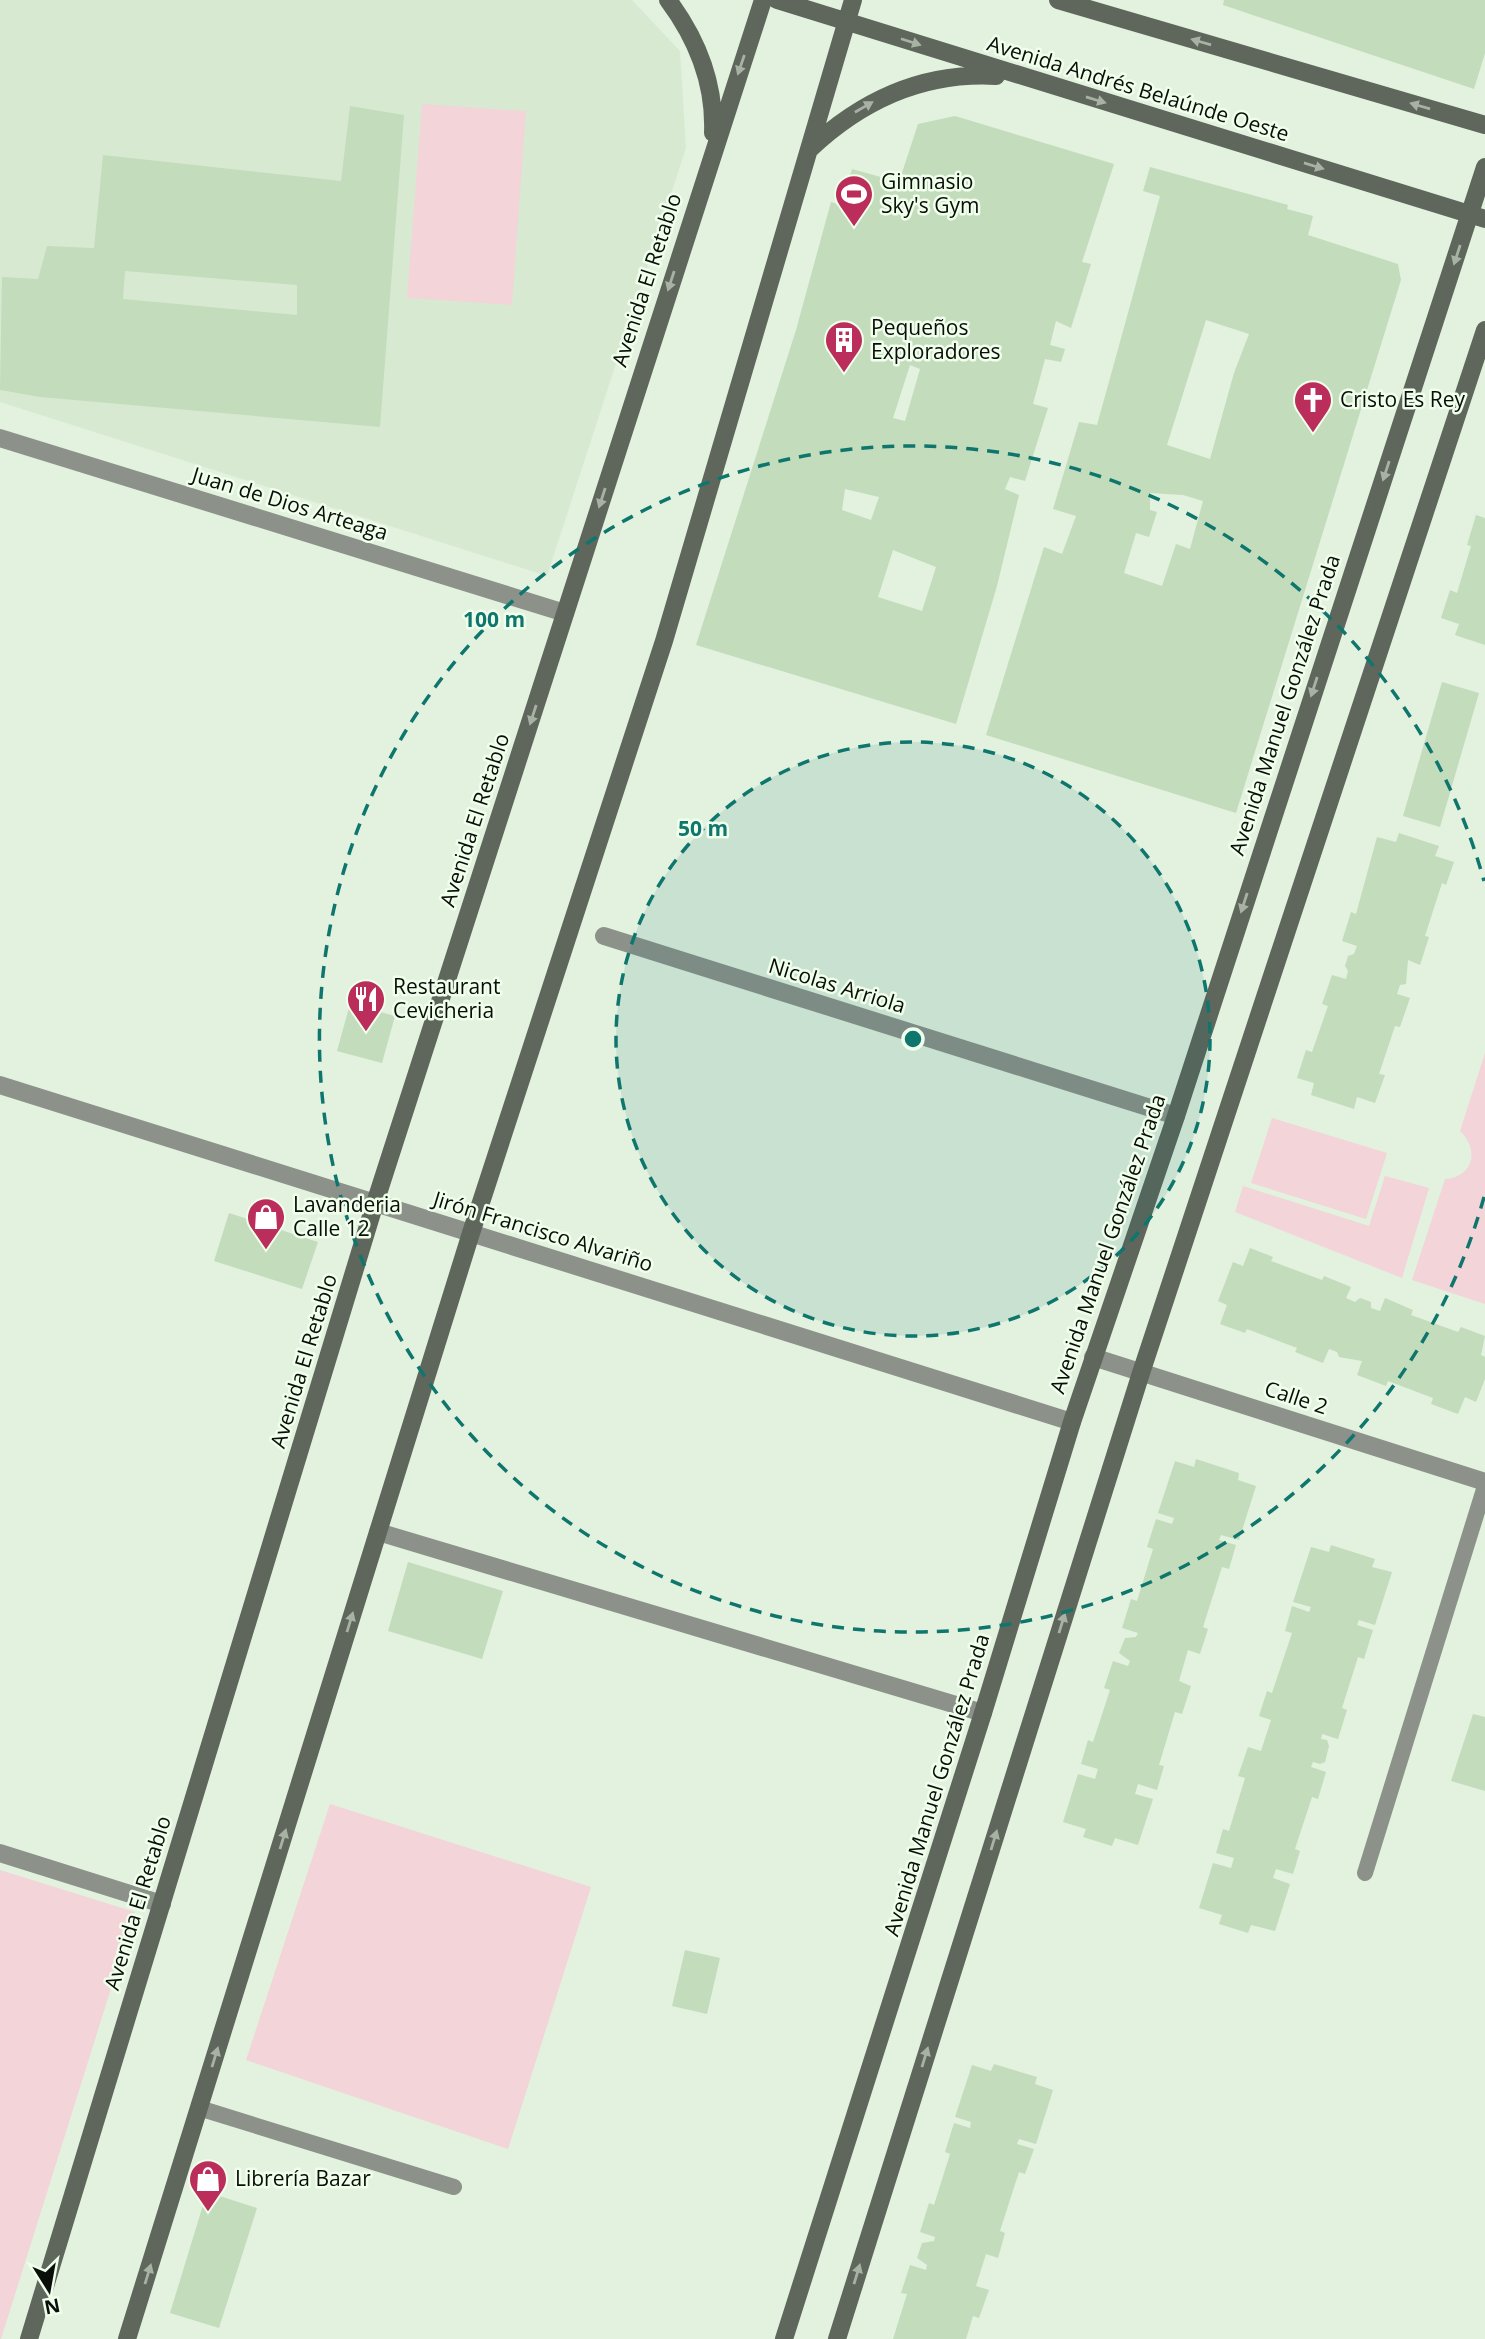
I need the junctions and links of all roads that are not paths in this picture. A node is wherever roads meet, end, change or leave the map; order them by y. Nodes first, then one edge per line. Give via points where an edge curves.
1 (668, 0) edge
2 (763, 0) edge
3 (777, 0) edge
4 (853, 0) edge
5 (1058, 0) edge
6 (846, 21) junction
7 (1031, 80) junction
8 (1485, 125) edge
9 (810, 149) junction
10 (712, 151) junction
11 (1485, 167) edge
12 (1478, 217) edge
13 (1485, 330) edge
14 (0, 438) edge
15 (565, 613) junction
16 (604, 936) dead end
17 (0, 1085) edge
18 (1176, 1116) junction
19 (375, 1203) junction
20 (471, 1233) junction
21 (1093, 1357) junction
22 (1141, 1373) junction
23 (1072, 1422) junction
24 (1485, 1484) edge
25 (378, 1532) junction
26 (983, 1713) junction
27 (0, 1853) edge
28 (1365, 1873) dead end
29 (162, 1905) junction
30 (199, 2108) junction
31 (454, 2187) dead end
32 (29, 2339) edge
33 (127, 2339) edge
34 (784, 2339) edge
35 (836, 2339) edge

1 - 10 street via 704,67 711,94
2 -> 10 street, Avenida El Retablo
3 - 6 street, Avenida Andrés Belaúnde Oeste
4 - 6 street
8 -> 5 street
6 -> 7 street, Avenida Andrés Belaúnde Oeste
6 - 9 street
9 -> 7 street via 851,114 924,82 978,75
7 -> 12 street, Avenida Andrés Belaúnde Oeste
9 - 20 street via 660,654
10 -> 15 street, Avenida El Retablo
11 - 12 street, Avenida Manuel González Prada
12 -> 18 street, Avenida Manuel González Prada
13 - 22 street
14 - 15 street, Juan de Dios Arteaga
15 -> 19 street, Avenida El Retablo
16 - 18 street, Nicolas Arriola
17 - 19 street, Jirón Francisco Alvariño
18 - 21 street, Avenida Manuel González Prada
19 - 20 street, Jirón Francisco Alvariño
19 - 29 street, Avenida El Retablo
20 - 23 street, Jirón Francisco Alvariño
20 - 25 street
21 - 22 street, Calle 2
21 - 23 street, Avenida Manuel González Prada
22 - 24 street, Calle 2
35 -> 22 street
23 - 26 street, Avenida Manuel González Prada
24 - 28 lane
25 - 26 street
30 -> 25 street
26 - 34 street, Avenida Manuel González Prada
27 - 29 street
29 - 32 street, Avenida El Retablo
30 - 31 lane
33 -> 30 street

